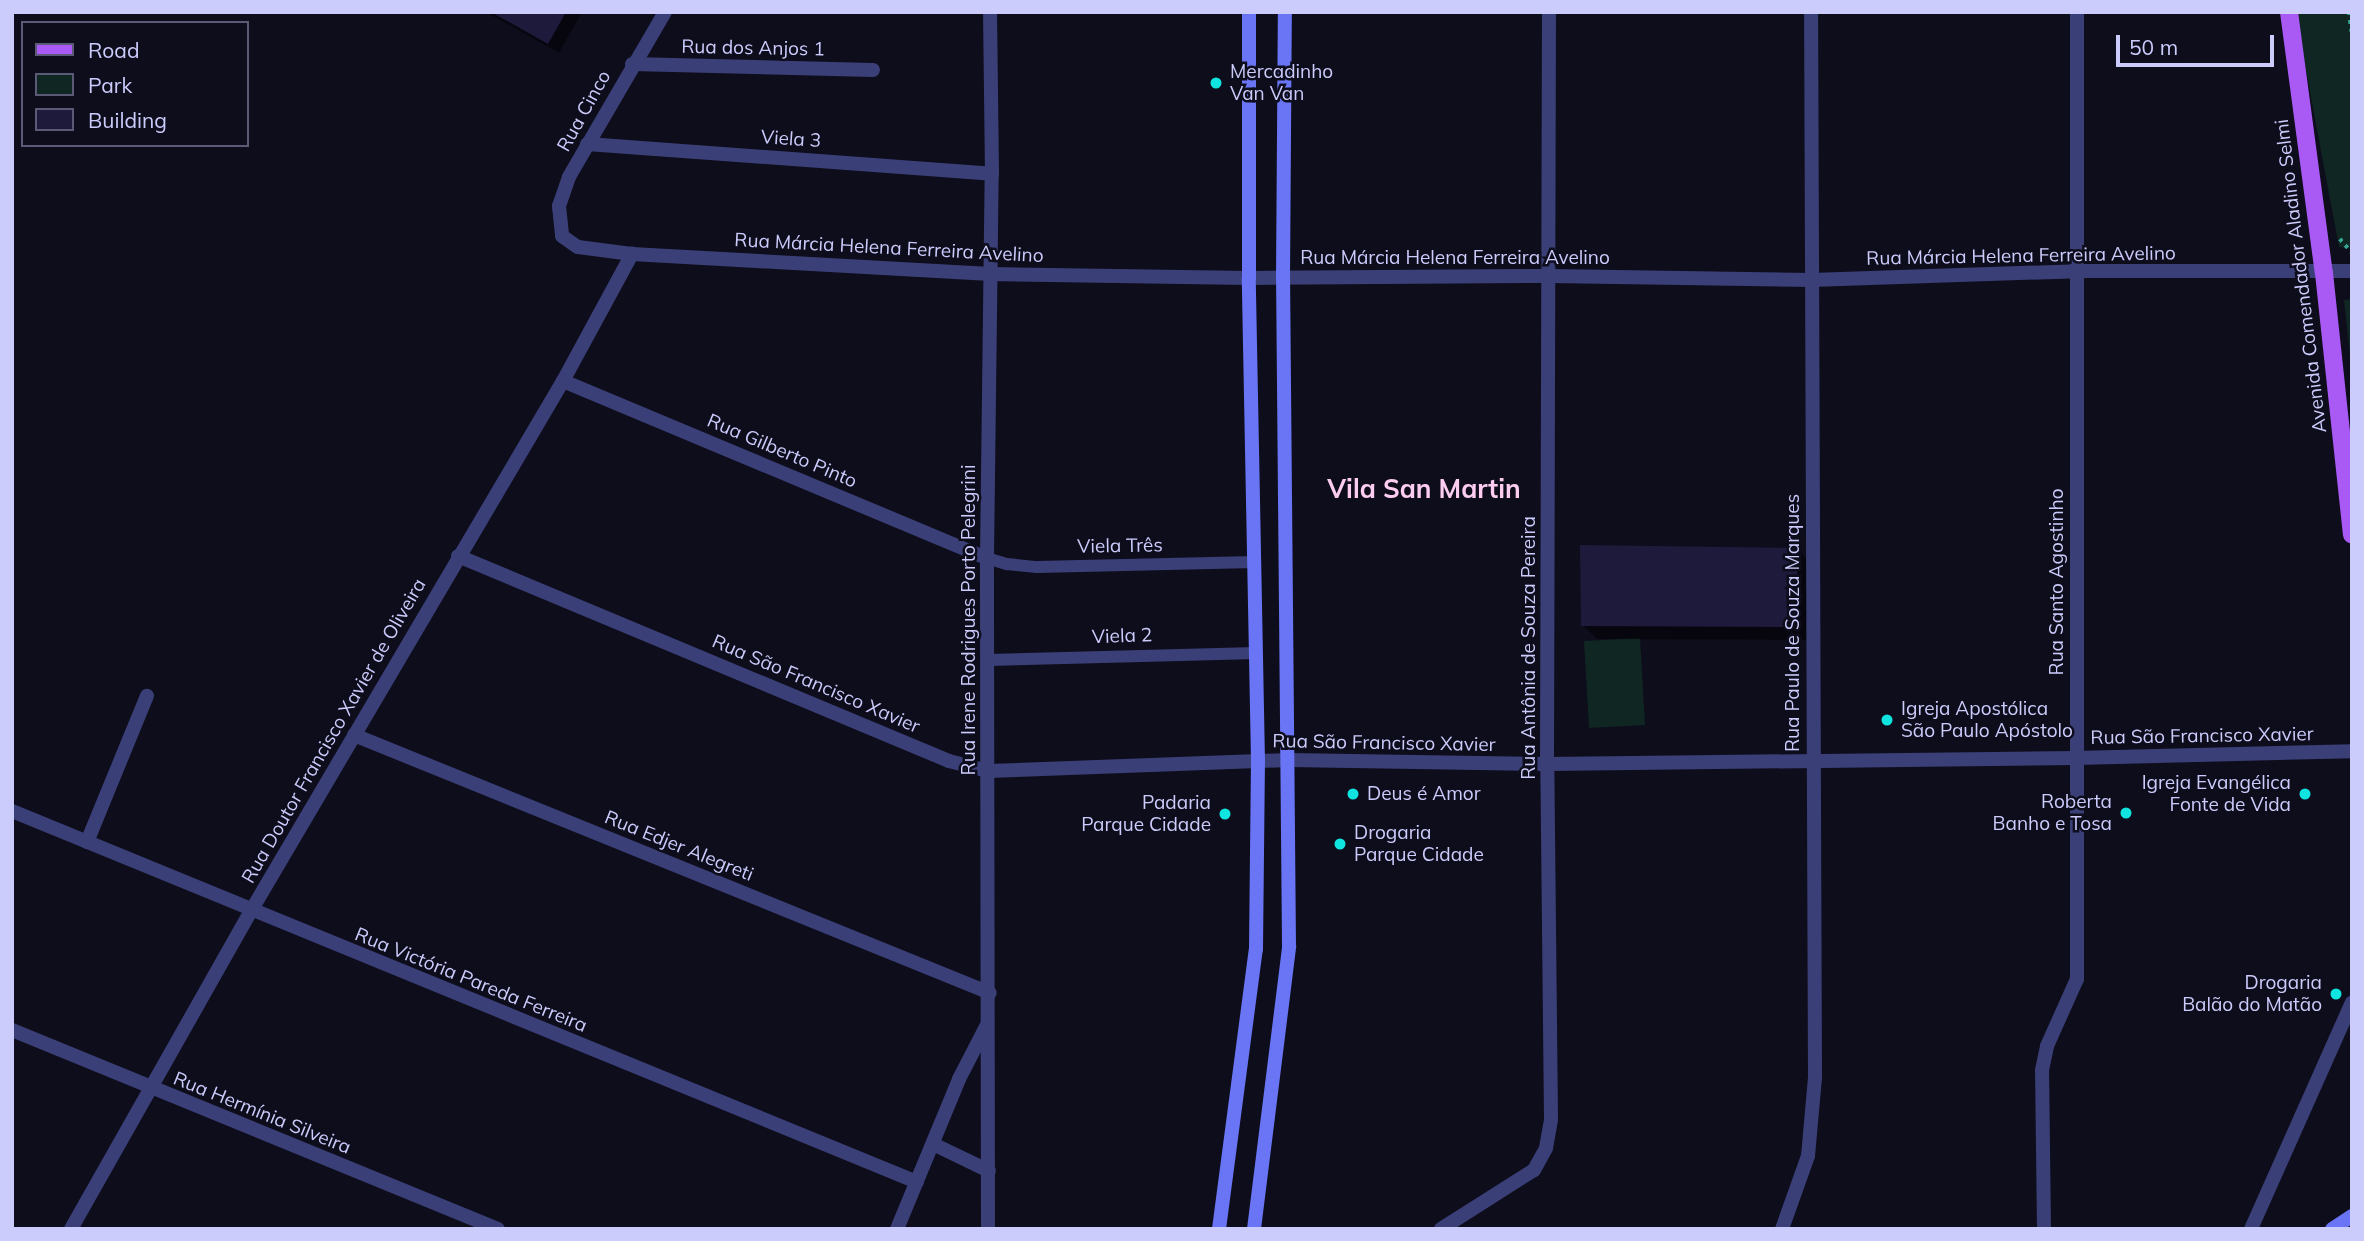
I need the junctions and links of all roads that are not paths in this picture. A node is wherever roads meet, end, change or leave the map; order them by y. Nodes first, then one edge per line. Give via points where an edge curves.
1 (664, 12) edge
2 (989, 12) edge
3 (1249, 12) edge
4 (1285, 12) edge
5 (1549, 12) edge
6 (1811, 12) edge
7 (2077, 12) edge
8 (2289, 12) edge
9 (632, 64) junction
10 (873, 70) dead end
11 (587, 144) junction
12 (992, 174) junction
13 (562, 236) joint
14 (632, 254) junction
15 (2078, 271) junction
16 (2352, 271) edge
17 (2324, 273) junction
18 (990, 274) junction
19 (1283, 276) junction
20 (1550, 276) junction
21 (1249, 278) junction
22 (1811, 280) junction
23 (563, 381) junction
24 (2352, 536) edge
25 (458, 556) junction
26 (987, 558) junction
27 (1255, 562) junction
28 (1257, 653) junction
29 (989, 660) junction
30 (147, 696) dead end
31 (354, 735) junction
32 (2352, 751) edge
33 (2075, 758) junction
34 (1813, 759) junction
35 (1288, 760) junction
36 (1258, 761) junction
37 (1547, 764) junction
38 (988, 771) junction
39 (12, 811) edge
40 (87, 842) junction
41 (251, 911) junction
42 (990, 993) junction
43 (2352, 1002) edge
44 (989, 1021) junction
45 (12, 1030) edge
46 (151, 1089) junction
47 (933, 1144) junction
48 (989, 1171) junction
49 (917, 1182) junction
50 (2352, 1216) edge
51 (71, 1229) edge
52 (498, 1229) edge
53 (897, 1229) edge
54 (988, 1229) edge
55 (1219, 1229) edge
56 (1254, 1229) edge
57 (1441, 1229) edge
58 (1782, 1229) edge
59 (2044, 1229) edge
60 (2251, 1229) edge
61 (2332, 1229) edge

1 - 9 street, Rua Cinco
2 - 12 street, Rua Irene Rodrigues Porto Pelegrini
3 - 21 main road
4 - 19 main road
5 - 20 street, Rua Antônia de Souza Pereira
6 - 22 street, Rua Paulo de Souza Marques
7 - 15 street, Rua Santo Agostinho
8 - 17 main road, Avenida Comendador Aladino Selmi
9 - 10 street, Rua dos Anjos 1
9 - 11 street, Rua Cinco
11 - 12 street, Viela 3
11 - 13 street, Rua Cinco via 559,206
12 - 18 street, Rua Irene Rodrigues Porto Pelegrini
13 - 14 street, Rua Márcia Helena Ferreira Avelino via 578,247
14 - 18 street, Rua Márcia Helena Ferreira Avelino
14 - 23 street, Rua Doutor Francisco Xavier de Oliveira
15 - 17 street, Rua Márcia Helena Ferreira Avelino
15 - 22 street, Rua Márcia Helena Ferreira Avelino
15 - 33 street, Rua Santo Agostinho
16 - 17 street, Rua Márcia Helena Ferreira Avelino
17 - 24 main road, Avenida Comendador Aladino Selmi
18 - 21 street, Rua Márcia Helena Ferreira Avelino
18 - 26 street, Rua Irene Rodrigues Porto Pelegrini
19 - 20 street, Rua Márcia Helena Ferreira Avelino
19 - 21 street, Rua Márcia Helena Ferreira Avelino
19 - 35 main road
20 - 22 street, Rua Márcia Helena Ferreira Avelino
20 - 37 street, Rua Antônia de Souza Pereira
21 - 27 main road
22 - 34 street, Rua Paulo de Souza Marques
23 - 25 street, Rua Doutor Francisco Xavier de Oliveira
23 - 26 street, Rua Gilberto Pinto
25 - 31 street, Rua Doutor Francisco Xavier de Oliveira
25 - 38 street, Rua São Francisco Xavier via 949,761
26 - 27 lane, Viela Três via 1037,567
26 - 29 street, Rua Irene Rodrigues Porto Pelegrini
27 - 28 main road
28 - 29 lane, Viela 2
28 - 36 main road
29 - 38 street, Rua Irene Rodrigues Porto Pelegrini
30 - 40 street
31 - 41 street, Rua Doutor Francisco Xavier de Oliveira
31 - 42 street, Rua Edjer Alegreti
32 - 33 street, Rua São Francisco Xavier
33 - 34 street, Rua São Francisco Xavier
33 - 59 street, Rua Santo Agostinho via 2077,979 2047,1046 2042,1070
34 - 37 street, Rua São Francisco Xavier
34 - 58 street, Rua Paulo de Souza Marques via 1815,1078 1808,1156
35 - 36 street, Rua São Francisco Xavier
35 - 37 street, Rua São Francisco Xavier
35 - 56 main road via 1289,946
36 - 38 street, Rua São Francisco Xavier
36 - 55 main road via 1256,949
37 - 57 street, Rua Antônia de Souza Pereira via 1551,1119 1546,1148 1534,1170
38 - 42 street, Rua Irene Rodrigues Porto Pelegrini
39 - 40 street, Rua Victória Pareda Ferreira
40 - 41 street, Rua Victória Pareda Ferreira
41 - 46 street, Rua Doutor Francisco Xavier de Oliveira
41 - 49 street, Rua Victória Pareda Ferreira
42 - 44 street, Rua Irene Rodrigues Porto Pelegrini
43 - 60 street
44 - 47 street
44 - 48 street, Rua Irene Rodrigues Porto Pelegrini
45 - 46 street, Rua Hermínia Silveira
46 - 51 street, Rua Doutor Francisco Xavier de Oliveira
46 - 52 street, Rua Hermínia Silveira
47 - 48 street
47 - 49 street
48 - 54 street, Rua Irene Rodrigues Porto Pelegrini
49 - 53 street
50 - 61 main road

